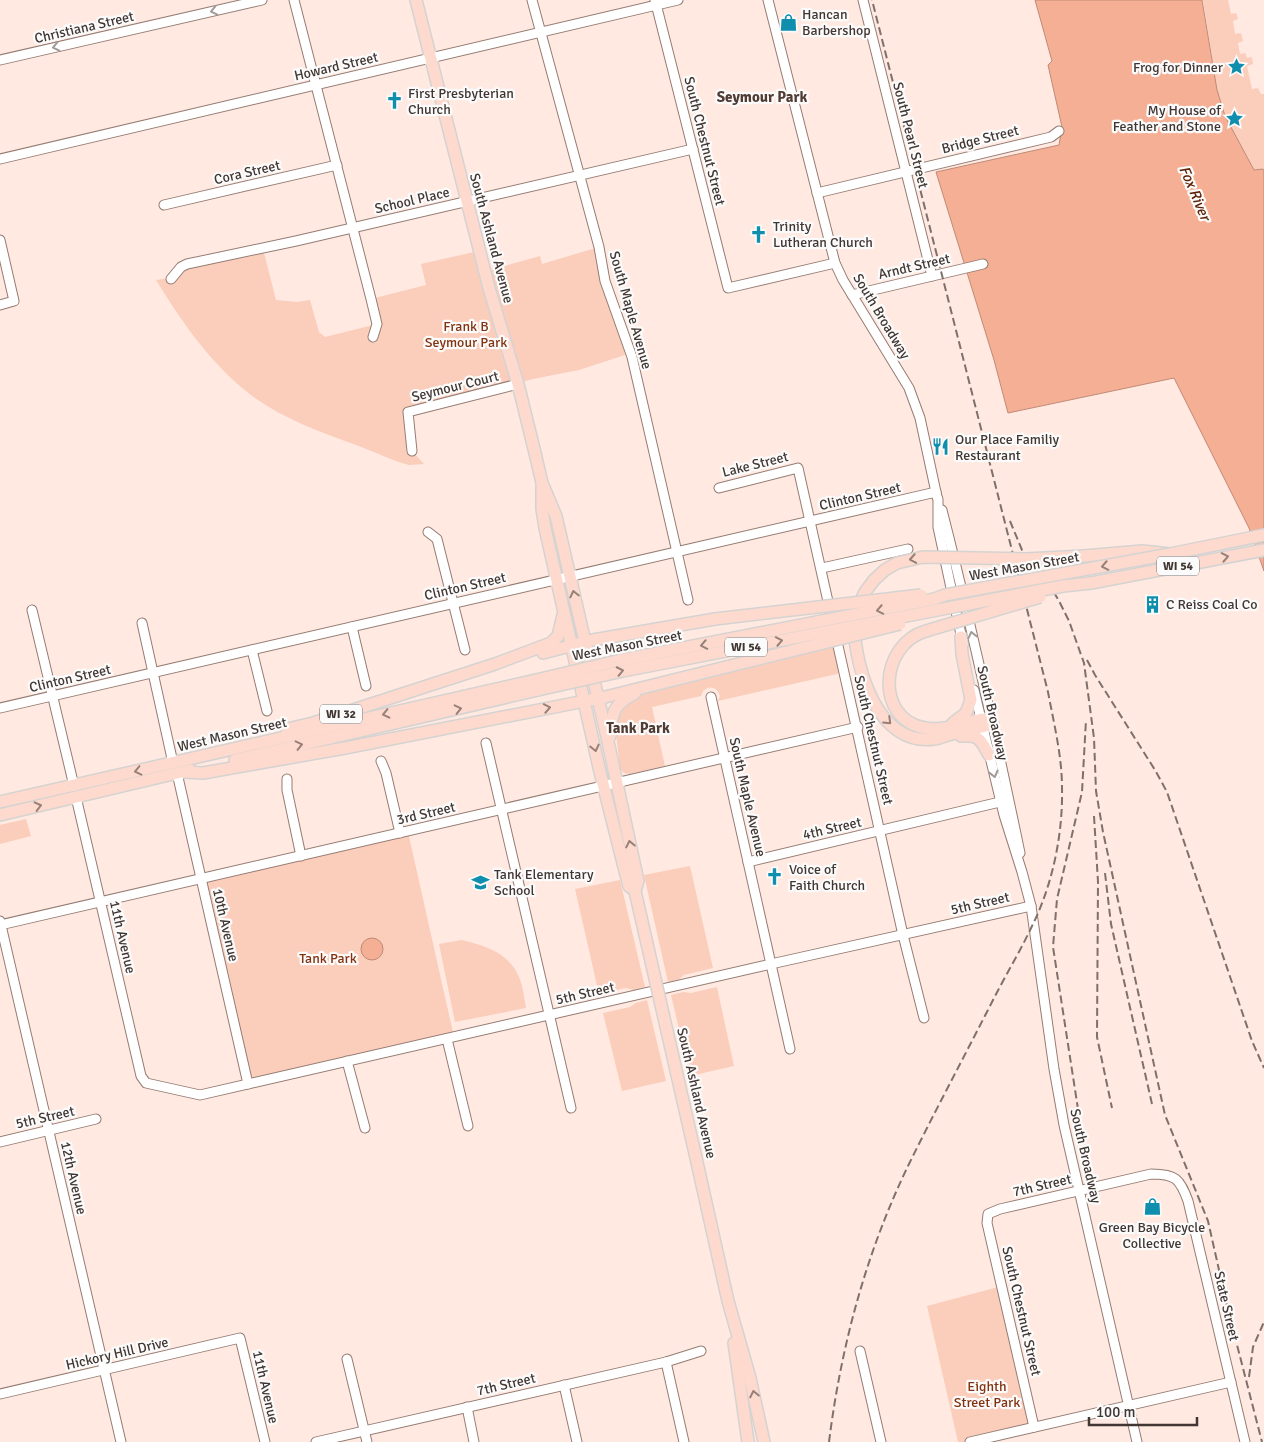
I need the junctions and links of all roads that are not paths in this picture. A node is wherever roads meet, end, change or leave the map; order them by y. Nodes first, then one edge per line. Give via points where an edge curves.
1 (262, 0) edge
2 (294, 0) edge
3 (416, 0) edge
4 (532, 0) edge
5 (678, 0) edge
6 (768, 0) edge
7 (863, 0) edge
8 (656, 2) edge
9 (540, 32) junction
10 (431, 58) junction
11 (0, 60) edge
12 (317, 84) junction
13 (1059, 130) dead end
14 (693, 149) junction
15 (0, 159) edge
16 (337, 165) junction
17 (907, 172) junction
18 (580, 176) junction
19 (817, 192) junction
20 (467, 202) junction
21 (164, 205) dead end
22 (354, 228) junction
23 (0, 240) edge
24 (835, 263) junction
25 (983, 264) dead end
26 (932, 276) junction
27 (171, 278) dead end
28 (852, 295) junction
29 (0, 305) edge
30 (373, 337) dead end
31 (518, 384) junction
32 (412, 451) dead end
33 (798, 468) joint
34 (542, 483) junction
35 (719, 488) dead end
36 (937, 495) junction
37 (811, 521) junction
38 (428, 532) dead end
39 (1264, 535) edge
40 (908, 549) dead end
41 (1264, 550) edge
42 (677, 552) junction
43 (1170, 554) junction
44 (822, 568) junction
45 (570, 576) junction
46 (556, 579) junction
47 (1091, 583) junction
48 (945, 595) junction
49 (688, 600) dead end
50 (454, 603) junction
51 (954, 607) junction
52 (32, 610) dead end
53 (564, 613) junction
54 (142, 623) dead end
55 (352, 627) junction
56 (961, 637) junction
57 (585, 642) junction
58 (571, 645) junction
59 (252, 650) junction
60 (465, 650) dead end
61 (495, 664) junction
62 (154, 672) junction
63 (537, 685) junction
64 (366, 686) dead end
65 (650, 686) junction
66 (52, 696) junction
67 (711, 697) dead end
68 (597, 698) junction
69 (584, 700) junction
70 (0, 708) edge
71 (267, 711) dead end
72 (987, 722) junction
73 (858, 727) junction
74 (936, 734) junction
75 (486, 743) dead end
76 (610, 750) junction
77 (989, 754) junction
78 (725, 758) junction
79 (381, 761) dead end
80 (180, 767) junction
81 (288, 779) dead end
82 (617, 783) junction
83 (604, 786) junction
84 (75, 791) junction
85 (1005, 801) junction
86 (0, 802) edge
87 (502, 810) junction
88 (0, 816) edge
89 (880, 831) junction
90 (400, 834) junction
91 (301, 856) junction
92 (748, 862) junction
93 (201, 879) junction
94 (635, 891) junction
95 (101, 902) junction
96 (1031, 906) junction
97 (0, 924) edge
98 (903, 935) junction
99 (771, 964) junction
100 (549, 1016) junction
101 (924, 1018) dead end
102 (447, 1039) junction
103 (790, 1049) dead end
104 (347, 1061) junction
105 (146, 1082) joint
106 (248, 1084) junction
107 (570, 1108) dead end
108 (96, 1119) dead end
109 (468, 1126) dead end
110 (365, 1128) dead end
111 (49, 1131) junction
112 (0, 1142) edge
113 (1178, 1179) joint
114 (1080, 1190) junction
115 (1000, 1209) joint
116 (728, 1301) junction
117 (240, 1338) joint
118 (701, 1351) dead end
119 (860, 1351) dead end
120 (347, 1359) dead end
121 (666, 1362) junction
122 (105, 1369) junction
123 (1231, 1382) junction
124 (564, 1385) junction
125 (0, 1394) edge
126 (1129, 1405) junction
127 (467, 1407) junction
128 (1034, 1427) junction
129 (364, 1431) junction
130 (1008, 1438) edge
131 (121, 1442) edge
132 (265, 1442) edge
133 (316, 1442) edge
134 (367, 1442) edge
135 (474, 1442) edge
136 (577, 1442) edge
137 (684, 1442) edge
138 (748, 1442) edge
139 (764, 1442) edge
140 (881, 1442) edge
141 (970, 1442) edge
142 (1137, 1442) edge
143 (1245, 1442) edge

1 -> 11 street, Christiana Street
2 - 12 street
3 - 10 main road, South Ashland Avenue
4 - 9 street, South Maple Avenue
5 - 8 street, Howard Street
6 - 19 street, South Broadway
7 - 17 street, South Pearl Street
8 - 9 street, Howard Street
8 - 14 street, South Chestnut Street
9 - 10 street, Howard Street
9 - 18 street, South Maple Avenue
10 - 12 street, Howard Street
10 - 20 main road, South Ashland Avenue
12 - 15 street, Howard Street
12 - 16 street
13 - 17 street, Bridge Street via 1051,137
14 - 18 street, School Place
14 - 24 street, South Chestnut Street via 728,288
16 - 21 street, Cora Street
16 - 22 street
17 - 19 street, Bridge Street
17 - 26 street, South Pearl Street
18 - 20 street, School Place
18 - 42 street, South Maple Avenue via 605,281 632,358
19 - 24 street, South Broadway
20 - 22 street, School Place
20 - 31 main road, South Ashland Avenue
22 - 27 street, School Place via 187,264
22 - 30 street via 376,321
23 - 29 street via 14,301
24 - 28 street, South Broadway
25 - 26 street, Arndt Street
26 - 28 street, Arndt Street
28 - 36 street, South Broadway via 909,388 920,418
31 - 32 street, Seymour Court via 408,412
31 - 34 main road, South Ashland Avenue
33 - 35 street, Lake Street
33 - 37 street, South Chestnut Street
34 - 45 main road, South Ashland Avenue via 556,516
34 - 46 main road, South Ashland Avenue via 543,515
36 - 37 street, Clinton Street
36 - 56 street, South Broadway via 940,534
72 -> 36 street, South Broadway via 957,568
37 - 42 street, Clinton Street
37 - 44 street, South Chestnut Street
38 - 50 street via 437,539
39 - 43 main road, West Mason Street / WI 54
40 - 44 street
47 -> 41 main road, West Mason Street / WI 54
42 - 45 street, Clinton Street
42 - 49 street, South Maple Avenue
43 -> 48 main road, West Mason Street / WI 54, bridge
43 -> 74 main road, bridge via 1142,551 1039,558 923,557 897,563 885,570 861,599 854,627 857,658 879,711 896,728 913,737
44 - 73 street, South Chestnut Street
45 - 46 street, Clinton Street
57 -> 45 main road, South Ashland Avenue
46 - 50 street, Clinton Street
46 - 53 main road, South Ashland Avenue
47 - 51 main road, West Mason Street / WI 54, bridge
47 - 74 main road, bridge via 921,632 910,639 897,653 890,668 888,680 893,701 904,717
48 - 57 main road, bridge via 715,619
48 -> 63 main road, West Mason Street / WI 54, bridge via 621,660
50 - 55 street, Clinton Street
50 - 60 street
63 -> 51 main road, West Mason Street / WI 54, bridge
51 - 65 main road, bridge via 905,623
52 - 66 street, 11th Avenue
53 - 58 main road, South Ashland Avenue
53 - 61 main road via 558,636 551,643
54 - 62 street, 10th Avenue
55 - 59 street, Clinton Street
55 - 64 street
56 - 72 street, South Broadway
56 - 74 main road via 970,704 961,718
57 - 58 main road
57 - 68 main road, South Ashland Avenue
58 - 61 main road, WI 32
58 - 69 main road, South Ashland Avenue
59 - 62 street, Clinton Street
59 - 71 street
61 - 80 main road, WI 32 via 313,723 213,748
62 - 66 street, Clinton Street
62 - 80 street, 10th Avenue
63 - 80 main road, West Mason Street / WI 54
65 - 68 main road
65 - 76 main road via 617,705 611,720
66 - 70 street, Clinton Street
66 - 84 street, 11th Avenue
67 - 78 street, South Maple Avenue
68 - 69 main road, WI 32
68 - 76 main road, South Ashland Avenue
80 -> 69 main road, WI 32 via 203,773
69 -> 83 main road, South Ashland Avenue
72 - 74 main road
72 - 77 street, South Broadway
72 - 85 street, South Broadway
73 - 78 street, 3rd Street
73 - 89 street, South Chestnut Street
74 - 77 main road via 943,740 974,736
75 - 87 street
76 - 82 main road, South Ashland Avenue
77 -> 85 street, South Broadway
78 - 82 street, 3rd Street
78 - 92 street, South Maple Avenue
79 - 90 street
80 - 84 main road, West Mason Street / WI 32
80 - 93 street, 10th Avenue
81 - 91 street via 287,790
82 - 83 street, 3rd Street
94 -> 82 main road, South Ashland Avenue via 638,880
83 - 87 street, 3rd Street
83 - 94 main road, South Ashland Avenue via 628,882
84 - 86 main road, West Mason Street / WI 32
88 -> 84 main road, West Mason Street / WI 32
84 - 95 street, 11th Avenue
85 - 89 street, 4th Street
85 - 96 street, South Broadway
87 - 90 street, 3rd Street
87 - 100 street
89 - 92 street, 4th Street
89 - 98 street, South Chestnut Street
90 - 91 street, 3rd Street
91 - 93 street, 3rd Street
92 - 99 street, South Maple Avenue
93 - 95 street, 3rd Street
93 - 106 street, 10th Avenue
94 - 116 main road, South Ashland Avenue, bridge
95 - 97 street, 3rd Street
95 - 105 street, 11th Avenue via 141,1076
96 - 98 street, 5th Street
96 - 114 street, South Broadway via 1060,1102
97 - 111 street, 12th Avenue
98 - 99 street, 5th Street
98 - 101 street, South Chestnut Street
99 - 100 street, 5th Street
99 - 103 street, South Maple Avenue
100 - 102 street, 5th Street
100 - 107 street
102 - 104 street, 5th Street
102 - 109 street
104 - 106 street, 5th Street
104 - 110 street
105 - 106 street, 5th Street via 200,1095
108 - 111 street, 5th Street
111 - 112 street, 5th Street
111 - 122 street, 12th Avenue
113 - 114 street, 7th Street via 1152,1174
113 - 123 street, State Street via 1188,1201
114 - 115 street, 7th Street
114 - 126 street, South Broadway
115 - 128 street, South Chestnut Street via 988,1214 987,1223
116 - 138 main road, South Ashland Avenue
139 -> 116 main road, South Ashland Avenue
117 - 122 street, Hickory Hill Drive
117 - 132 street, 11th Avenue
118 - 121 street, 7th Street
119 - 140 street
120 - 129 street
121 - 124 street, 7th Street
121 - 137 street
122 - 125 street, Hickory Hill Drive
122 - 131 street, 12th Avenue
123 - 126 street
123 - 143 street, State Street
124 - 127 street, 7th Street
124 - 136 street
126 - 128 street
126 - 142 street, South Broadway
127 - 129 street, 7th Street
127 - 135 street
128 - 130 street
129 - 133 street, 7th Street
129 - 134 street
130 - 141 street

